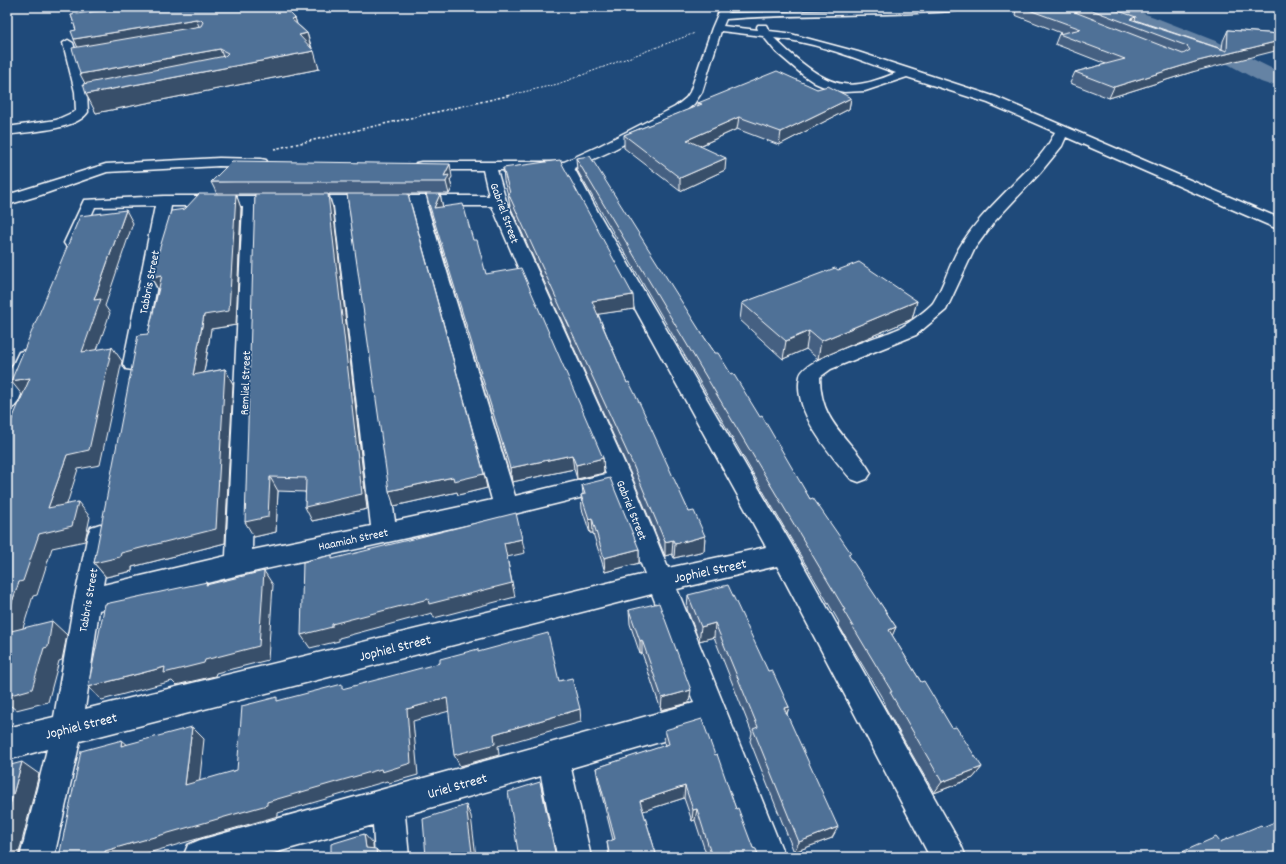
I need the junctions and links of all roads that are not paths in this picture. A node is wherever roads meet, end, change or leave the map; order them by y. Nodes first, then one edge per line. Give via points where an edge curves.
1 (964, 7) edge
2 (736, 14) junction
3 (721, 17) edge
4 (764, 32) junction
5 (68, 43) dead end
6 (906, 73) junction
7 (97, 97) edge
8 (81, 100) junction
9 (1062, 130) junction
10 (7, 131) edge
11 (274, 156) road end
12 (410, 165) edge
13 (566, 166) junction
14 (489, 167) junction
15 (106, 168) junction
16 (94, 192) junction
17 (7, 200) edge
18 (164, 201) junction
19 (418, 201) junction
20 (498, 201) junction
21 (252, 202) junction
22 (341, 202) junction
23 (1279, 224) edge
24 (65, 261) edge
25 (32, 342) edge
26 (128, 389) edge
27 (9, 392) edge
28 (859, 473) dead end
29 (620, 480) junction
30 (506, 507) junction
31 (104, 515) edge
32 (384, 532) junction
33 (784, 554) junction
34 (239, 564) junction
35 (661, 581) junction
36 (87, 601) junction
37 (713, 712) junction
38 (67, 729) junction
39 (7, 744) edge
40 (553, 758) junction
41 (388, 804) junction
42 (215, 855) edge
43 (37, 857) edge
44 (392, 857) edge
45 (574, 857) edge
46 (768, 857) edge
47 (949, 857) edge

1 - 2 street via 902,12
2 - 3 street
2 - 4 street via 756,21
3 - 4 street
3 - 13 street via 696,92 690,101 679,110
4 - 6 street via 812,41
4 - 6 street via 772,43 808,73 822,83 839,88 858,89
5 - 8 street via 77,62
6 - 9 street via 992,100
7 - 8 street
8 - 10 street via 82,112 78,116 66,121
9 - 23 street
9 - 28 street via 1057,143 988,219 967,248 940,306 908,331 824,364 810,375 809,384 817,412 828,433
11 - 15 street via 219,162
12 - 14 street
13 - 14 street
13 - 33 street
14 - 20 street, Gabriel Street
15 - 16 street
15 - 17 street
16 - 18 street
16 - 24 street
18 - 21 street
18 - 26 street, Tabbris Street
19 - 20 street
19 - 22 street
19 - 30 street
20 - 29 street, Gabriel Street
21 - 22 street
21 - 34 street, Remliel Street
22 - 32 street
25 - 27 street
29 - 30 street, Haamiah Street
29 - 35 street, Gabriel Street
30 - 32 street, Haamiah Street
31 - 36 street, Tabbris Street
32 - 34 street, Haamiah Street
33 - 35 street, Jophiel Street
33 - 47 street
34 - 36 street, Haamiah Street
35 - 37 street, Gabriel Street
35 - 38 street, Jophiel Street
36 - 38 street, Tabbris Street
37 - 40 street, Uriel Street
37 - 46 street, Gabriel Street
38 - 39 street, Jophiel Street
38 - 43 street, Tabbris Street
40 - 41 street, Uriel Street
40 - 45 street
41 - 42 street, Uriel Street
41 - 44 street

